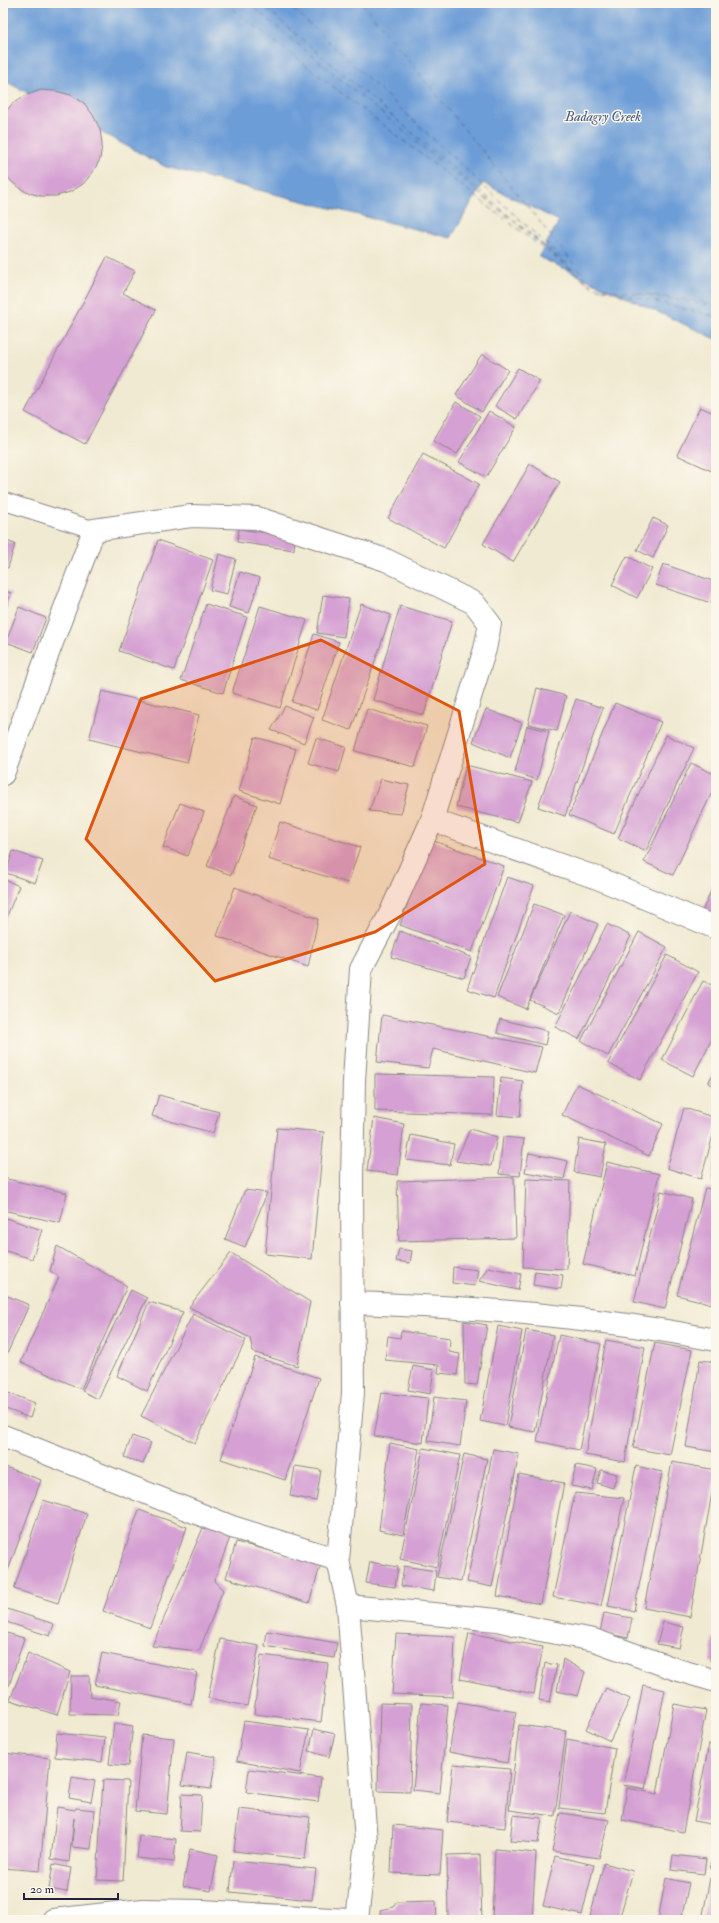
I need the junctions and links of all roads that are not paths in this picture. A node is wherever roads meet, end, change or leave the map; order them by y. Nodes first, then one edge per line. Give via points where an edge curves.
1 (3, 501) edge
2 (94, 530) junction
3 (3, 774) edge
4 (432, 820) junction
5 (716, 928) edge
6 (352, 1303) junction
7 (716, 1340) edge
8 (3, 1436) edge
9 (338, 1560) junction
10 (348, 1606) junction
11 (716, 1681) edge
12 (53, 1920) edge
13 (348, 1920) edge
14 (357, 1920) edge

1 - 2 lane
2 - 3 street
2 - 4 street via 191,516 257,518 386,560 474,602 490,624 485,649
4 - 5 street via 600,879
4 - 6 street via 391,912 361,969 354,1081
6 - 7 street via 451,1306 538,1313 618,1323
6 - 9 street via 353,1393
8 - 9 street via 232,1527
9 - 10 street
10 - 11 street via 498,1620 594,1640
10 - 14 street via 366,1841
12 - 13 street via 143,1910

